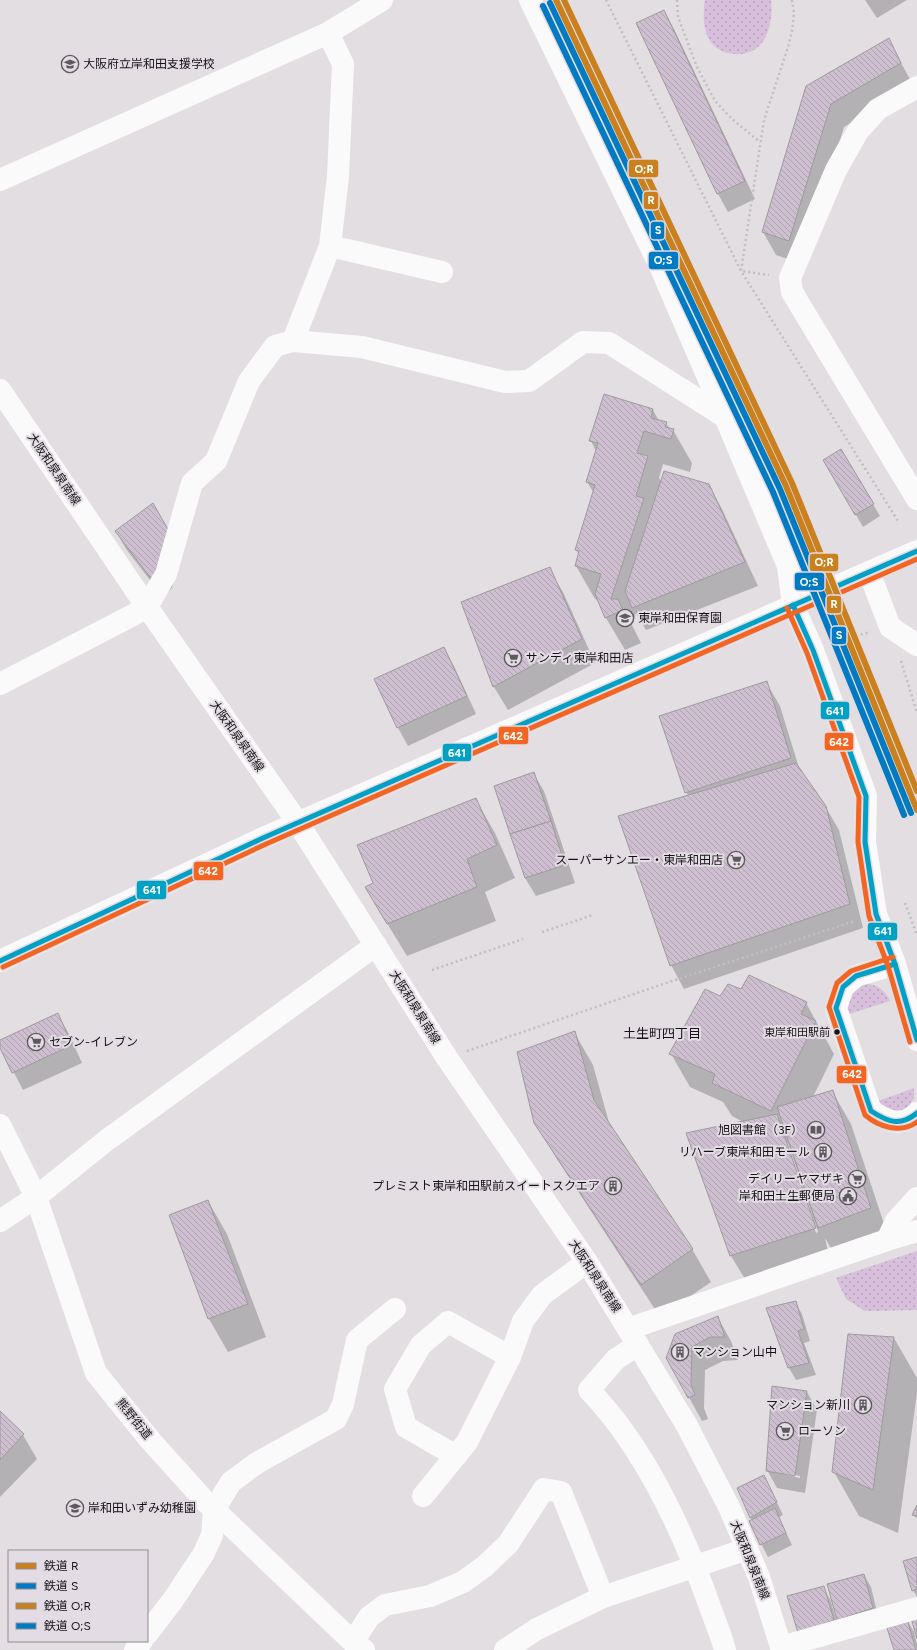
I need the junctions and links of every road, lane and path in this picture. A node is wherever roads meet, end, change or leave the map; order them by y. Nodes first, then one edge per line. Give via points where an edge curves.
1 (382, 0) edge
2 (530, 0) edge
3 (606, 0) edge
4 (677, 0) edge
5 (792, 0) edge
6 (328, 33) junction
7 (917, 87) edge
8 (760, 142) junction
9 (0, 180) edge
10 (330, 246) junction
11 (741, 271) junction
12 (442, 272) dead end
13 (790, 278) junction
14 (293, 341) junction
15 (0, 390) edge
16 (725, 417) junction
17 (917, 499) edge
18 (898, 522) dead end
19 (917, 551) edge
20 (870, 572) junction
21 (793, 605) junction
22 (147, 606) junction
23 (890, 627) junction
24 (828, 644) dead end
25 (917, 645) edge
26 (0, 684) edge
27 (917, 713) edge
28 (298, 823) junction
29 (905, 903) dead end
30 (876, 914) junction
31 (593, 915) dead end
32 (542, 932) dead end
33 (917, 935) edge
34 (523, 939) dead end
35 (376, 945) junction
36 (0, 960) edge
37 (895, 964) junction
38 (432, 970) dead end
39 (917, 1040) edge
40 (447, 1058) junction
41 (917, 1113) edge
42 (0, 1125) edge
43 (36, 1197) junction
44 (917, 1198) edge
45 (0, 1221) edge
46 (917, 1231) edge
47 (886, 1240) junction
48 (587, 1262) junction
49 (395, 1310) dead end
50 (633, 1337) junction
51 (510, 1357) junction
52 (456, 1456) junction
53 (423, 1496) dead end
54 (214, 1510) junction
55 (747, 1549) junction
56 (696, 1567) junction
57 (603, 1597) junction
58 (917, 1608) edge
59 (148, 1633) edge
60 (141, 1642) edge
61 (359, 1646) edge
62 (782, 1648) edge
63 (135, 1650) edge
64 (505, 1650) edge
65 (725, 1650) edge

1 - 6 street
2 - 16 street via 659,264
3 - 11 path
4 - 8 path via 678,17 697,67 715,100 732,119
5 - 8 path via 792,31 764,120
6 - 9 street
6 - 10 street via 343,64 338,176
7 - 13 street via 878,109 858,131 836,170
8 - 11 path
10 - 12 street
10 - 14 street
11 - 13 path
11 - 18 path
13 - 17 street via 792,292
14 - 16 street via 362,347 505,382 529,381 583,342 609,343
14 - 22 street via 275,346 249,381 216,461 192,483 166,574
15 - 22 street, 大阪和泉泉南線
16 - 21 street via 788,566
19 - 20 street
20 - 21 street
20 - 23 street
21 - 28 street
21 - 30 street via 813,650 866,796 865,842
22 - 26 street
22 - 28 street, 大阪和泉泉南線
23 - 24 path
23 - 25 street
23 - 27 path
28 - 35 street, 大阪和泉泉南線
28 - 36 street
29 - 33 path
30 - 37 street
30 - 40 path
31 - 32 path
34 - 38 path
35 - 40 street, 大阪和泉泉南線
35 - 43 street via 107,1140
37 - 39 street
37 - 41 street via 856,976 843,987 836,1008 871,1111 884,1120 898,1122
40 - 48 street, 大阪和泉泉南線
42 - 43 street, 熊野街道
43 - 45 street
43 - 54 street, 熊野街道 via 96,1373 150,1440
44 - 47 street via 896,1220
46 - 47 street
47 - 50 street
48 - 50 street, 大阪和泉泉南線
48 - 51 street via 542,1295 524,1321
49 - 54 street via 357,1340 343,1404 336,1419 257,1463 231,1482
50 - 55 street, 大阪和泉泉南線 via 675,1405
50 - 56 street via 589,1390 603,1404 628,1438 661,1492
51 - 52 street via 467,1442
51 - 52 street via 448,1322 421,1345 395,1389 406,1427
52 - 53 street
54 - 59 street via 212,1535 204,1552
54 - 61 street, 熊野街道
55 - 56 street
55 - 62 street, 大阪和泉泉南線
56 - 57 street
56 - 65 street
57 - 61 street via 561,1492 544,1489 508,1544 485,1566 463,1582 430,1596 385,1605 369,1617
57 - 64 street via 537,1629
58 - 62 street
60 - 63 street

